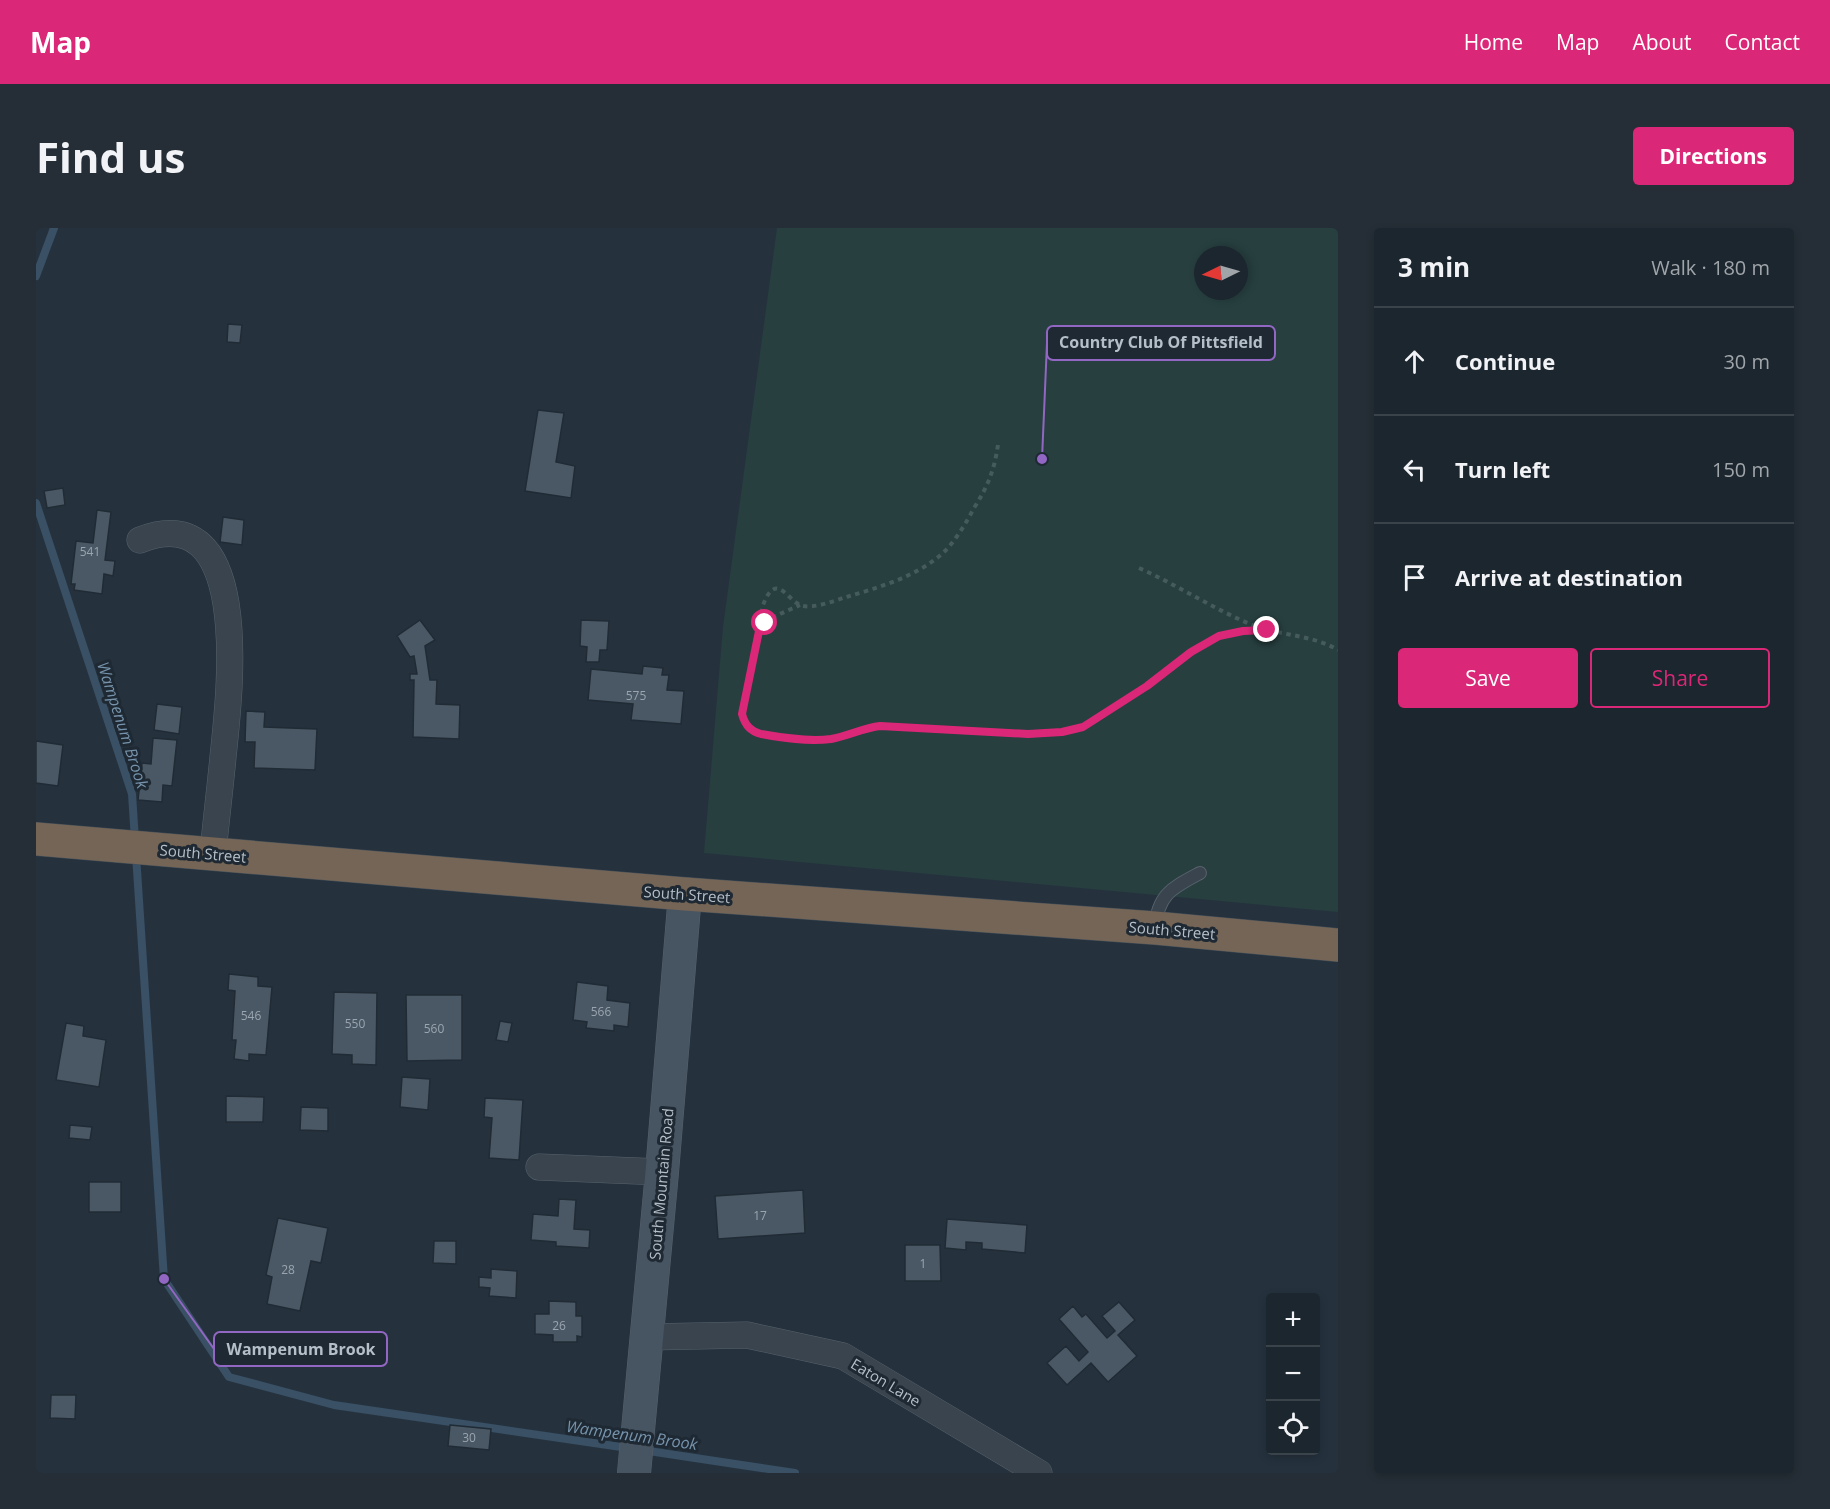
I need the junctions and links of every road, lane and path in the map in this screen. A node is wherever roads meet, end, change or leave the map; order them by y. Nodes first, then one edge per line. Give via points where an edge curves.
1 (998, 445) dead end
2 (140, 540) dead end
3 (1139, 568) dead end
4 (800, 605) junction
5 (1267, 630) junction
6 (759, 631) junction
7 (1338, 650) edge
8 (36, 839) edge
9 (213, 854) junction
10 (1200, 873) dead end
11 (685, 894) junction
12 (1155, 928) junction
13 (1338, 945) edge
14 (539, 1167) dead end
15 (662, 1172) junction
16 (647, 1337) junction
17 (634, 1469) edge
18 (1039, 1473) edge

1 - 4 path via 989,484 944,551 909,574 860,593 826,603
2 - 9 street via 177,532 199,542 215,563 226,598 230,662 227,722
3 - 5 path
4 - 6 path via 771,618
4 - 6 path via 783,590 770,592 763,605
5 - 6 path via 1219,636 1091,723 1073,730 1028,734 880,726 821,740 761,734 744,722 742,714
5 - 7 path
8 - 9 highway, South Street
9 - 11 highway, South Street
10 - 12 lane via 1167,893 1156,914
11 - 12 highway, South Street
11 - 15 street, South Mountain Road
12 - 13 highway, South Street
14 - 15 street
15 - 16 street, South Mountain Road
16 - 17 street, South Mountain Road
16 - 18 street, Eaton Lane via 747,1335 843,1356

